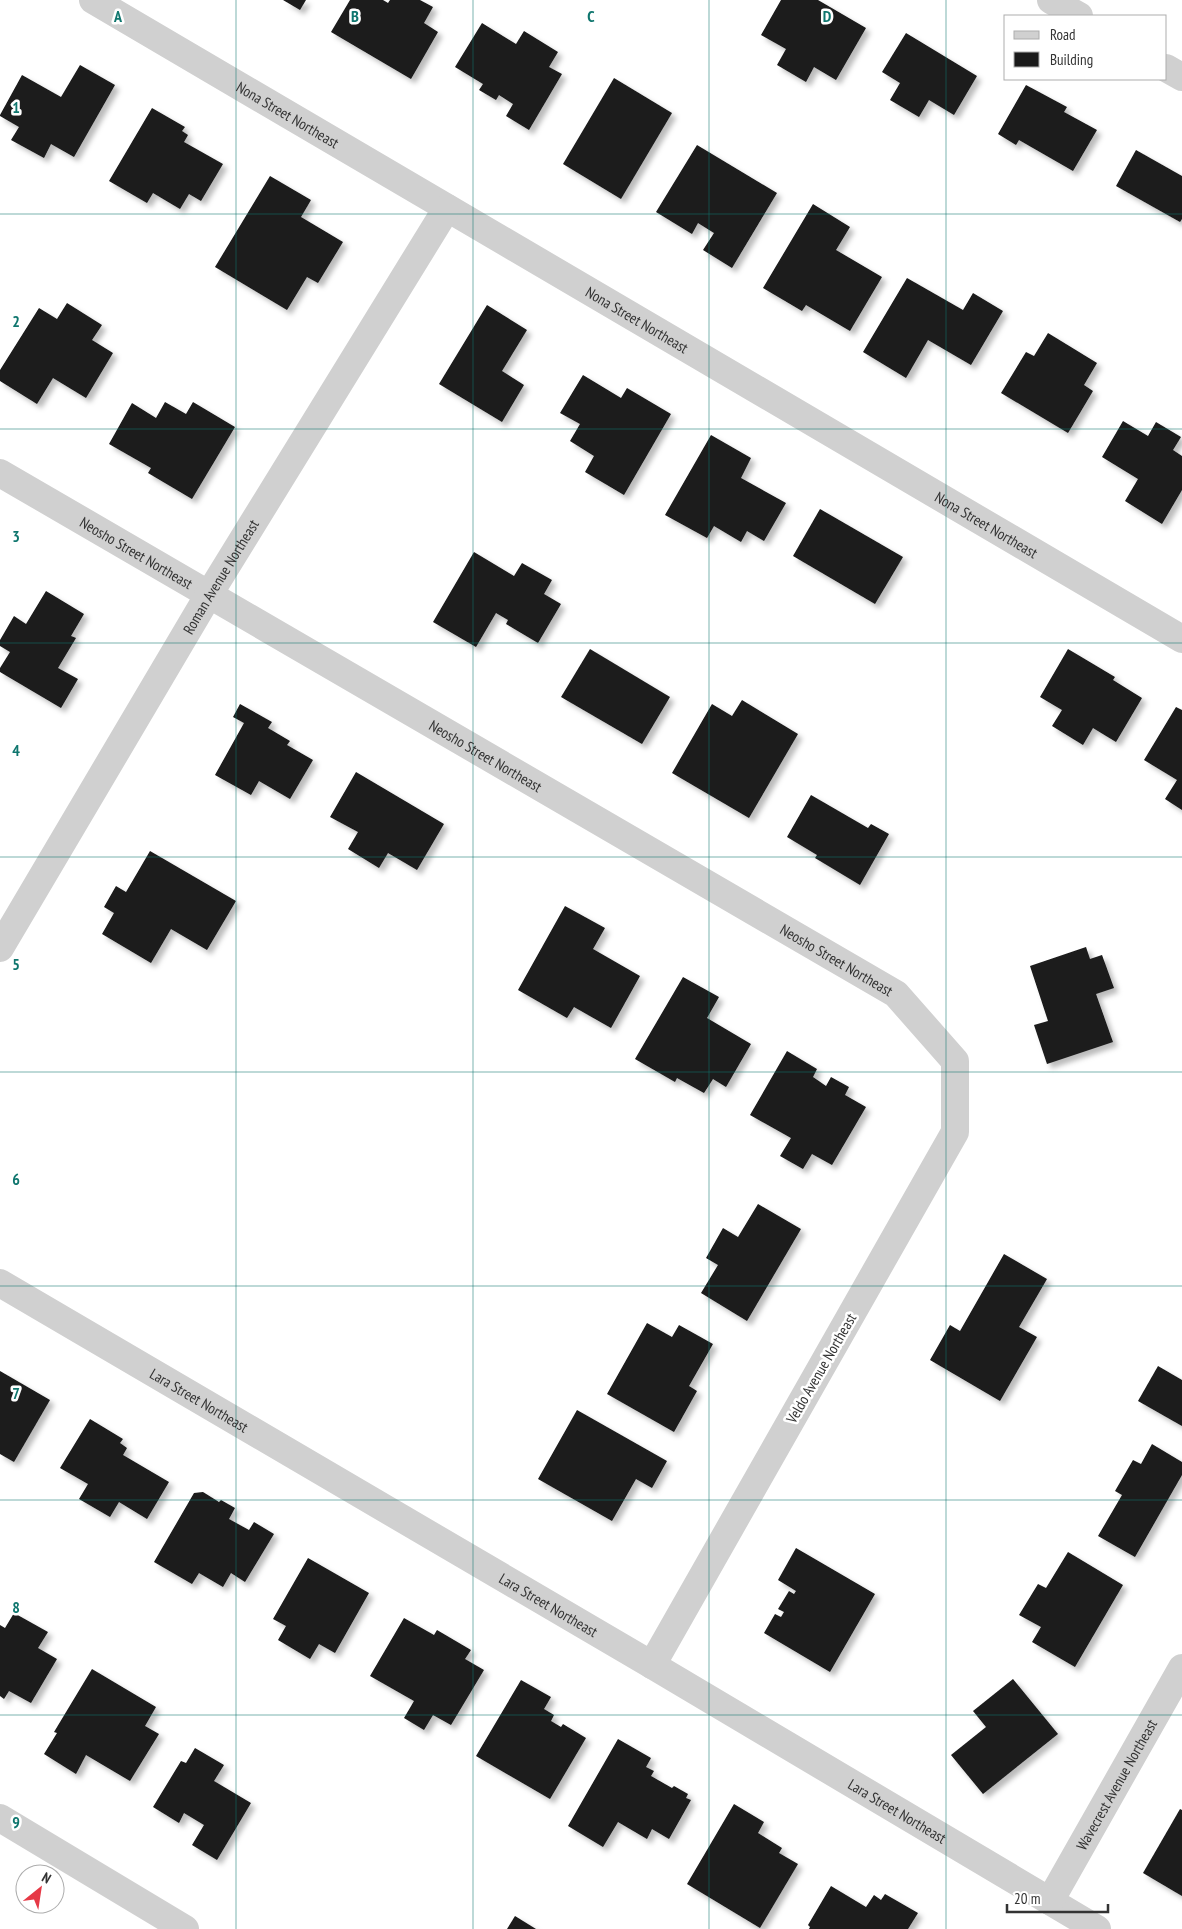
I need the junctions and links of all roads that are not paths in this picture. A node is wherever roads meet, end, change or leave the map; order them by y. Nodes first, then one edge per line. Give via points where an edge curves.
1 (93, 0) edge
2 (1051, 0) edge
3 (1077, 15) edge
4 (1167, 69) edge
5 (1182, 78) edge
6 (447, 208) junction
7 (0, 473) edge
8 (208, 596) junction
9 (1182, 639) edge
10 (0, 948) edge
11 (955, 1061) joint
12 (0, 1283) edge
13 (652, 1665) junction
14 (1182, 1668) edge
15 (0, 1818) edge
16 (1050, 1901) junction
17 (184, 1929) edge
18 (1097, 1929) edge

1 - 6 street, Nona Street Northeast
2 - 3 street
4 - 5 street
6 - 8 street, Roman Avenue Northeast
6 - 9 street, Nona Street Northeast
7 - 8 street, Neosho Street Northeast
8 - 10 street, Roman Avenue Northeast
8 - 11 street, Neosho Street Northeast via 896,994
11 - 13 street, Veldo Avenue Northeast via 955,1132
12 - 13 street, Lara Street Northeast
13 - 16 street, Lara Street Northeast
14 - 16 street, Wavecrest Avenue Northeast
15 - 17 street
16 - 18 street, Lara Street Northeast

